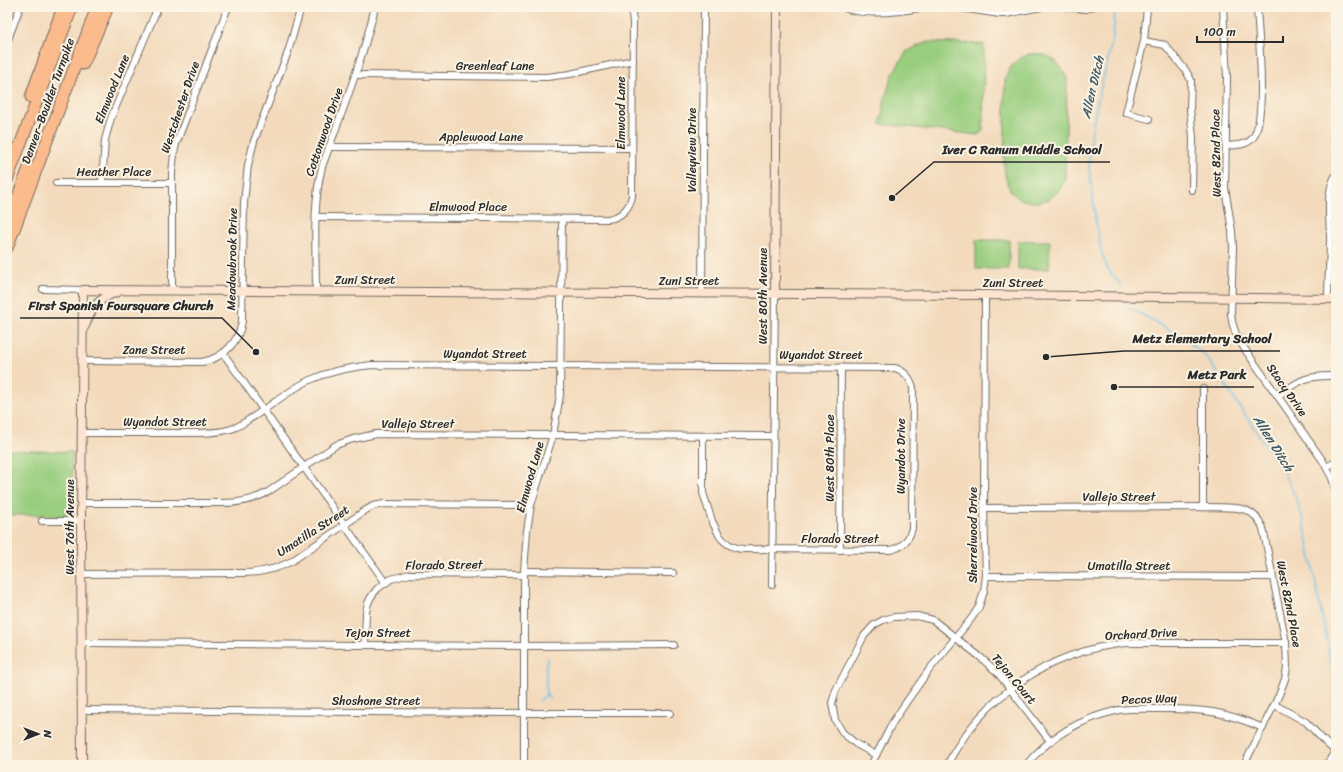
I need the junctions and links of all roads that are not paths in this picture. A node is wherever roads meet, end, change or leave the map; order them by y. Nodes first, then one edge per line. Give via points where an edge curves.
1 (20, 7) edge
2 (63, 7) edge
3 (72, 7) edge
4 (158, 7) edge
5 (228, 7) edge
6 (301, 7) edge
7 (375, 7) edge
8 (631, 7) edge
9 (704, 7) edge
10 (777, 7) edge
11 (842, 7) edge
12 (926, 7) edge
13 (954, 7) edge
14 (1041, 7) edge
15 (1066, 7) edge
16 (1092, 7) edge
17 (1147, 7) edge
18 (1223, 7) edge
19 (1257, 7) edge
20 (100, 8) edge
21 (878, 9) edge
22 (988, 10) edge
23 (1144, 41) junction
24 (7, 42) edge
25 (633, 60) junction
26 (356, 75) junction
27 (1149, 119) dead end
28 (1226, 146) junction
29 (329, 147) junction
30 (632, 148) junction
31 (7, 172) edge
32 (1336, 175) edge
33 (7, 180) edge
34 (56, 183) dead end
35 (102, 183) junction
36 (172, 183) junction
37 (1192, 190) dead end
38 (620, 215) joint
39 (316, 217) junction
40 (562, 219) junction
41 (7, 225) edge
42 (7, 248) edge
43 (43, 289) dead end
44 (83, 290) junction
45 (125, 290) junction
46 (172, 291) junction
47 (243, 291) junction
48 (316, 291) junction
49 (562, 292) junction
50 (702, 293) junction
51 (775, 294) junction
52 (985, 295) junction
53 (1232, 298) junction
54 (1332, 299) edge
55 (83, 330) junction
56 (223, 353) junction
57 (83, 361) junction
58 (561, 365) junction
59 (774, 366) junction
60 (841, 367) junction
61 (902, 371) joint
62 (1336, 376) edge
63 (1203, 389) dead end
64 (1278, 396) junction
65 (263, 410) junction
66 (83, 433) junction
67 (553, 435) junction
68 (703, 436) junction
69 (773, 436) junction
70 (1336, 462) edge
71 (1326, 466) junction
72 (303, 468) junction
73 (1336, 491) edge
74 (81, 503) junction
75 (531, 505) junction
76 (1203, 507) junction
77 (984, 508) junction
78 (1253, 514) joint
79 (42, 521) dead end
80 (81, 521) junction
81 (344, 525) junction
82 (905, 543) joint
83 (773, 550) junction
84 (840, 550) junction
85 (524, 573) junction
86 (673, 573) dead end
87 (81, 574) junction
88 (986, 576) junction
89 (1272, 577) junction
90 (385, 582) junction
91 (772, 585) dead end
92 (956, 638) junction
93 (82, 643) junction
94 (1286, 643) junction
95 (365, 644) junction
96 (674, 645) dead end
97 (524, 646) junction
98 (1009, 689) junction
99 (1275, 705) junction
100 (82, 710) junction
101 (524, 713) junction
102 (670, 713) dead end
103 (1262, 728) junction
104 (1050, 741) junction
105 (1335, 751) edge
106 (876, 755) junction
107 (82, 765) edge
108 (524, 765) edge
109 (871, 765) edge
110 (947, 765) edge
111 (1026, 765) edge
112 (1244, 765) edge
113 (1328, 765) edge

1 - 24 street
2 - 31 highway via 35,82
3 - 33 highway, Denver–Boulder Turnpike
4 - 35 street, Elmwood Lane via 111,118 105,140
5 - 36 street, Westchester Drive via 176,144 172,163
6 - 47 street, Meadowbrook Drive via 288,52 254,140 248,165 244,203
7 - 26 street, Cottonwood Drive
8 - 25 street, Elmwood Lane
9 - 50 street, Valleyview Drive
10 - 51 street, West 80th Avenue
11 - 21 street via 851,11
12 - 21 street via 904,11
13 - 22 street
14 - 22 street via 1006,14
15 - 16 street
17 - 23 street
18 - 28 street, West 82nd Place via 1227,77
19 - 28 street via 1260,61 1259,119 1254,134 1248,141 1240,145
20 - 41 highway via 65,78
20 - 42 highway, Denver–Boulder Turnpike
23 - 27 street via 1126,113
23 - 37 street via 1165,45 1191,80
25 - 26 street, Greenleaf Lane via 584,72 547,77
25 - 30 street, Elmwood Lane
26 - 29 street, Cottonwood Drive
28 - 53 street, West 82nd Place via 1225,188 1233,248
29 - 30 street, Applewood Lane
29 - 39 street, Cottonwood Drive via 316,191
30 - 38 street, Elmwood Lane via 632,196 629,206
32 - 54 street via 1330,191
34 - 35 street, Heather Place
35 - 36 street, Heather Place
36 - 46 street, Westchester Drive
38 - 40 street, Elmwood Place via 608,219
39 - 40 street, Elmwood Place
39 - 48 street, Cottonwood Drive
40 - 49 street, Elmwood Lane
43 - 44 street, Zuni Street
44 - 45 street, Zuni Street
44 - 55 street, West 76th Avenue
45 - 46 street, Zuni Street
45 - 55 street via 99,301
46 - 47 street, Zuni Street
47 - 48 street, Zuni Street
47 - 56 street, Meadowbrook Drive via 239,335 232,346
48 - 49 street, Zuni Street
49 - 50 street, Zuni Street
49 - 58 street, Elmwood Lane
50 - 51 street, Zuni Street
51 - 52 street, Zuni Street
51 - 59 street, West 80th Avenue
52 - 53 street, Zuni Street
52 - 77 street, Sherrelwood Drive
53 - 54 street, Zuni Street
53 - 64 street, Stacy Drive via 1232,318 1238,338
55 - 57 street, West 76th Avenue
56 - 57 street, Zane Street via 202,362
56 - 65 street
57 - 66 street, West 76th Avenue
58 - 59 street, Wyandot Street
58 - 65 street, Wyandot Street via 394,364 353,367 309,381
58 - 67 street, Elmwood Lane via 560,395
59 - 60 street, Wyandot Street
59 - 69 street, West 80th Avenue
60 - 61 street, Wyandot Street via 890,367
60 - 84 street, West 80th Place
61 - 82 street, Wyandot Drive via 910,378 913,392 912,528
62 - 64 street via 1304,378
63 - 76 street
64 - 71 street, Stacy Drive
65 - 66 street, Wyandot Street via 239,426 221,432
65 - 72 street
66 - 74 street, West 76th Avenue
67 - 68 street, Vallejo Street
67 - 72 street, Vallejo Street via 376,434 336,445
67 - 75 street, Elmwood Lane
68 - 69 street, Vallejo Street
68 - 83 street via 703,493 719,535 728,545 743,550
69 - 83 street, West 80th Avenue
70 - 71 street
71 - 73 street, Stacy Drive
72 - 74 street, Vallejo Street via 268,492 243,502
72 - 81 street
74 - 80 street, West 76th Avenue
75 - 81 street, Umatilla Street via 384,504 370,508
75 - 85 street, Elmwood Lane
76 - 77 street, Vallejo Street
76 - 78 street, Vallejo Street via 1239,508
77 - 88 street, Sherrelwood Drive
78 - 89 street, West 82nd Place via 1263,528
79 - 80 street
80 - 87 street, West 76th Avenue
81 - 87 street, Umatilla Street via 292,561 264,571
81 - 90 street
82 - 84 street, Florado Street via 890,550
83 - 84 street, Florado Street
83 - 91 street, West 80th Avenue
85 - 86 street, Florado Street
85 - 90 street, Florado Street via 410,574
85 - 97 street, Elmwood Lane
87 - 93 street, West 76th Avenue
88 - 89 street, Umatilla Street
88 - 92 street, Sherrelwood Drive via 979,607
89 - 94 street, West 82nd Place
90 - 95 street, Florado Street via 368,603
92 - 98 street, Tejon Court via 990,665
92 - 106 street, Sherrelwood Drive via 907,701
92 - 106 street, Tejon Court via 933,620 917,616 888,618 874,625 864,636 834,695 833,712 842,733
93 - 95 street, Tejon Street
93 - 100 street, West 76th Avenue
94 - 98 street, Orchard Drive via 1157,642 1112,645 1050,664
94 - 99 street, West 82nd Place via 1288,655 1285,679
95 - 97 street, Tejon Street
96 - 97 street, Tejon Street
97 - 101 street, Elmwood Lane
98 - 104 street, Tejon Court
98 - 110 street, Orchard Drive via 972,726
99 - 103 street, West 82nd Place
99 - 105 street via 1306,722
100 - 101 street, Shoshone Street
100 - 107 street, West 76th Avenue
101 - 102 street, Shoshone Street
101 - 108 street, Elmwood Lane
103 - 104 street, Pecos Way via 1211,711 1120,710 1088,720
103 - 112 street, West 82nd Place
104 - 111 street, Pecos Way
105 - 113 street
106 - 109 street, Sherrelwood Drive

